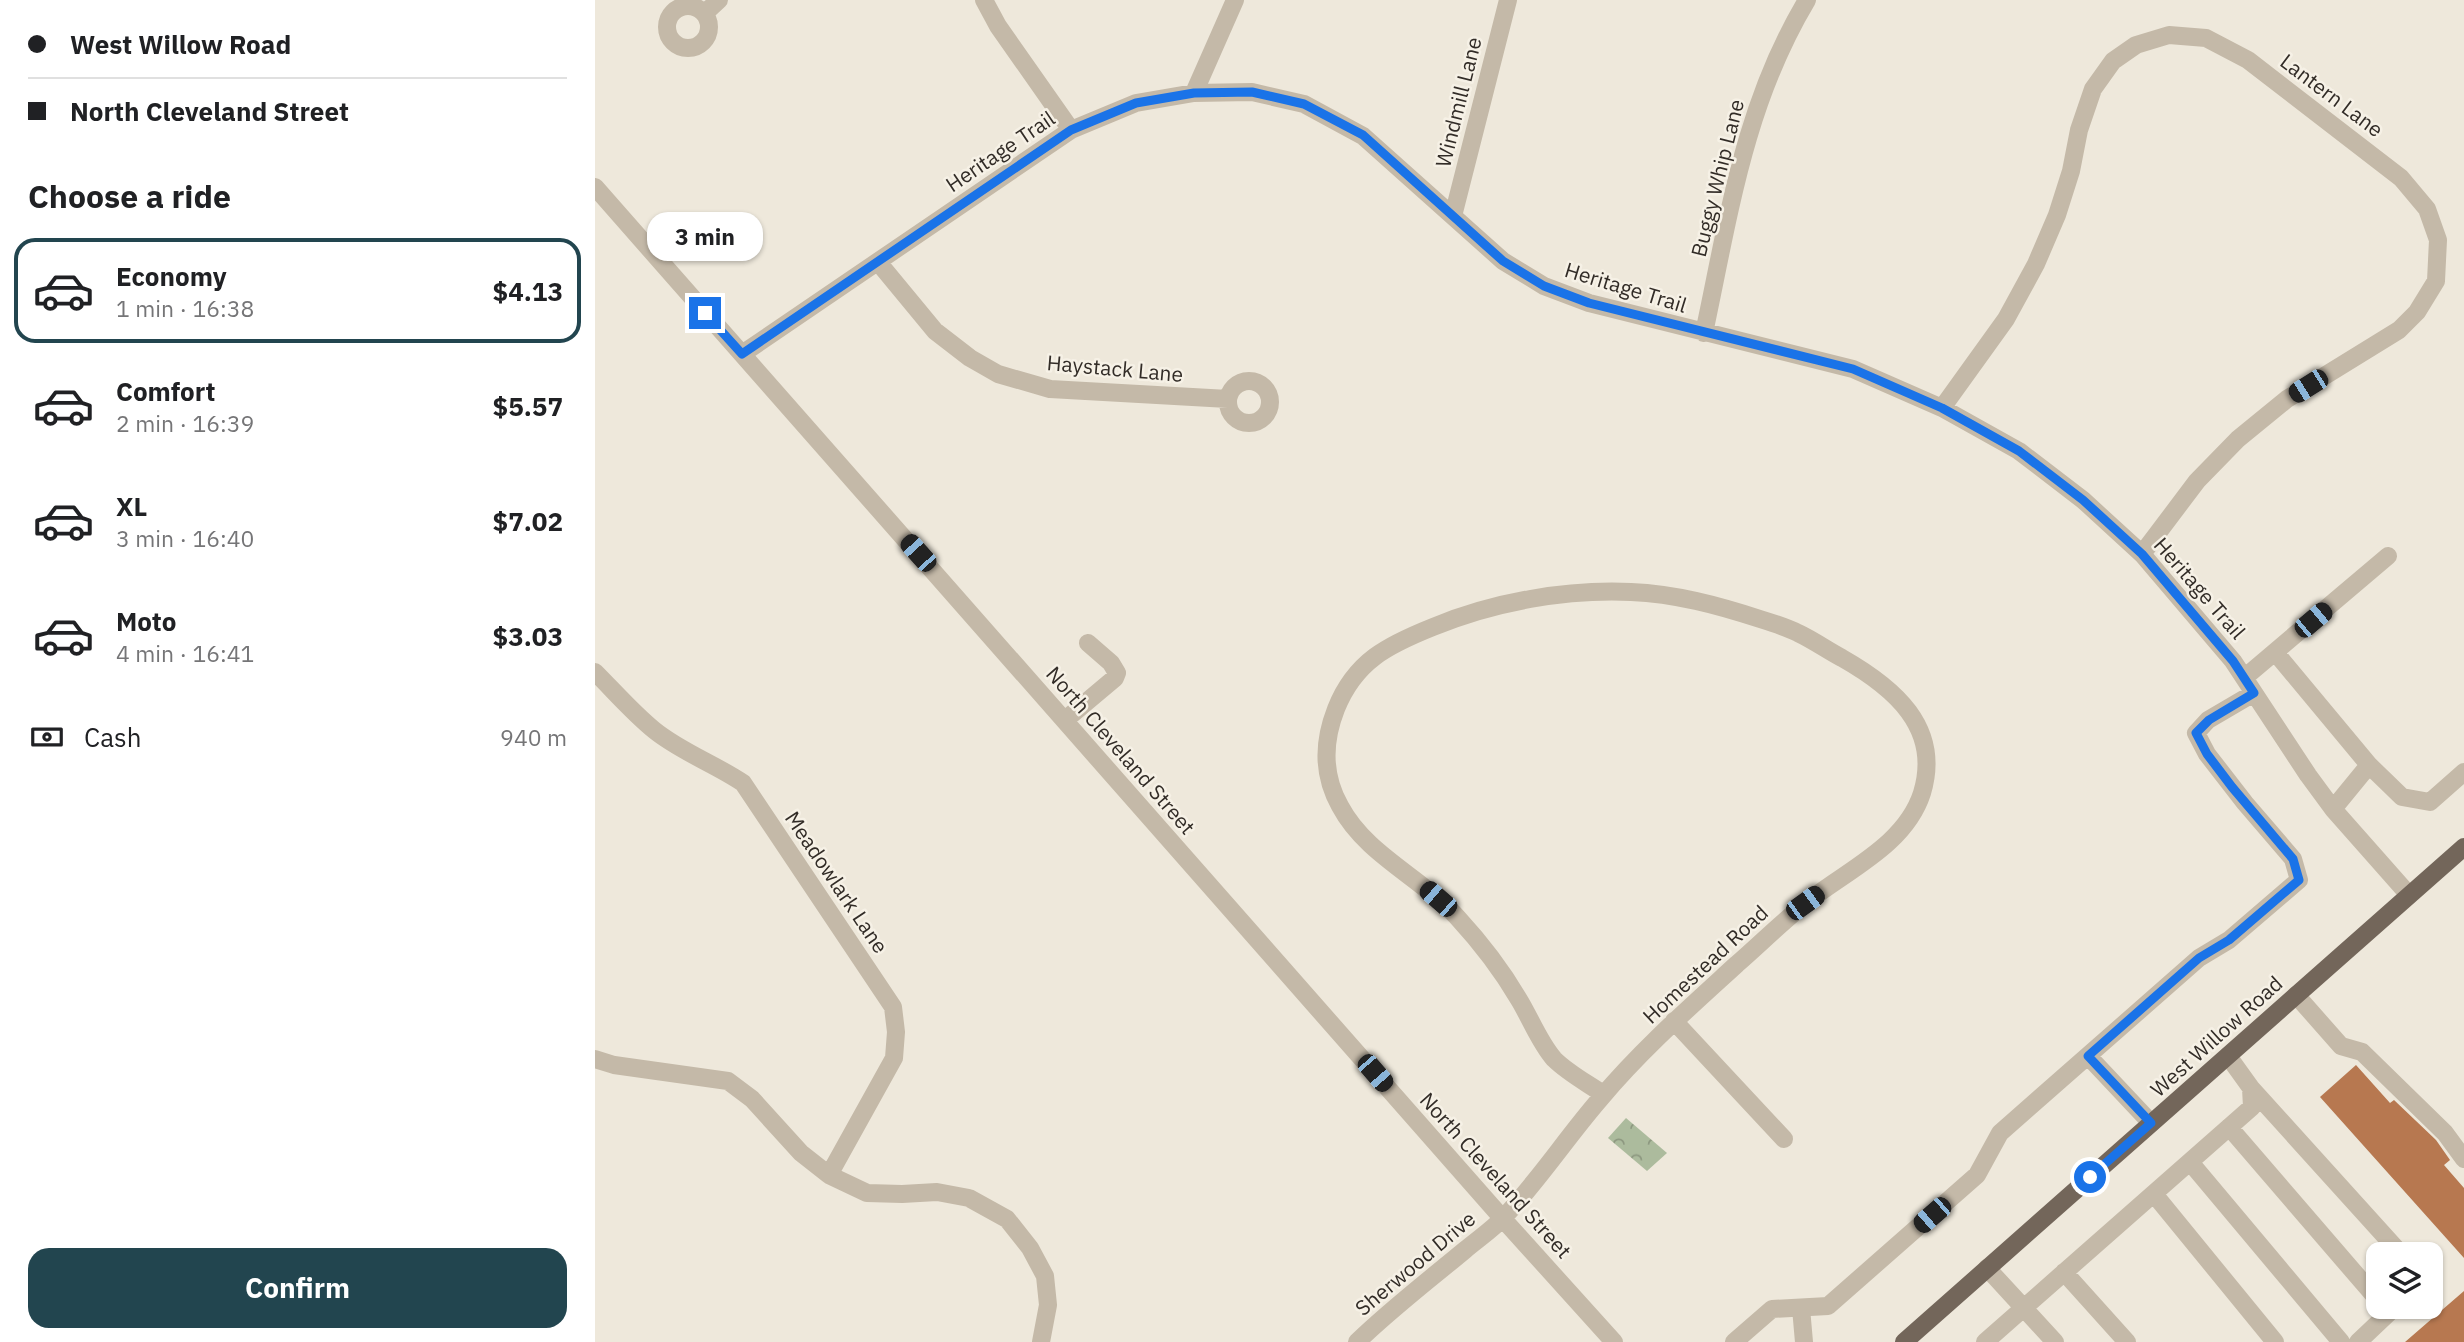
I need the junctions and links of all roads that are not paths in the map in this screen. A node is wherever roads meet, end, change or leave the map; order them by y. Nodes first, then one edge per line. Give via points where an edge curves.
1 (719, 0) edge
2 (984, 0) edge
3 (1235, 0) edge
4 (1508, 0) edge
5 (1807, 0) edge
6 (705, 13) dead end
7 (1194, 93) junction
8 (1071, 130) junction
9 (595, 187) edge
10 (1454, 216) junction
11 (878, 262) junction
12 (1704, 333) junction
13 (742, 354) junction
14 (1228, 399) dead end
15 (1942, 408) junction
16 (2142, 554) junction
17 (2388, 556) dead end
18 (1088, 643) dead end
19 (2275, 652) junction
20 (595, 672) edge
21 (2249, 685) junction
22 (1065, 720) junction
23 (2369, 765) junction
24 (2464, 772) edge
25 (2333, 809) junction
26 (2464, 847) edge
27 (2409, 895) junction
28 (2296, 995) junction
29 (1674, 1021) junction
30 (2088, 1056) junction
31 (2228, 1056) junction
32 (595, 1059) edge
33 (2251, 1088) junction
34 (1604, 1094) junction
35 (2151, 1123) junction
36 (2229, 1127) junction
37 (1784, 1139) dead end
38 (2464, 1159) edge
39 (2190, 1162) junction
40 (829, 1175) junction
41 (2154, 1194) junction
42 (1503, 1219) junction
43 (2390, 1242) edge
44 (1987, 1268) junction
45 (2064, 1272) junction
46 (2366, 1283) edge
47 (2025, 1307) junction
48 (1801, 1308) junction
49 (2377, 1319) edge
50 (1041, 1342) edge
51 (1357, 1342) edge
52 (1614, 1342) edge
53 (1734, 1342) edge
54 (1804, 1342) edge
55 (1904, 1342) edge
56 (1986, 1342) edge
57 (2055, 1342) edge
58 (2127, 1342) edge
59 (2275, 1342) edge
60 (2340, 1342) edge
61 (2358, 1342) edge

1 - 6 street
2 - 8 street
3 - 7 street
4 - 10 street, Windmill Lane
5 - 12 street, Buggy Whip Lane via 1764,85 1746,140
7 - 8 street, Heritage Trail via 1136,103
7 - 10 street, Heritage Trail via 1252,92 1304,104 1363,135
8 - 11 street, Heritage Trail
9 - 13 street, North Cleveland Street
10 - 12 street, Heritage Trail via 1503,261 1544,286 1589,303
11 - 13 street, Heritage Trail
11 - 14 street, Haystack Lane via 935,331 998,374 1050,389
12 - 15 street, Heritage Trail via 1853,369
13 - 22 street, North Cleveland Street
15 - 16 street, Heritage Trail via 2019,451 2083,500
15 - 16 street, Lantern Lane via 2006,319 2036,264 2057,215 2093,89 2113,61 2136,45 2169,35 2206,38 2248,60 2401,177 2427,209 2438,240 2435,281 2417,312 2399,330 2287,399 2238,439 2197,481
16 - 21 street, Heritage Trail
17 - 19 street
18 - 22 street via 1117,673
19 - 21 street
19 - 23 street
20 - 40 street, Meadowlark Lane via 654,730 743,783 893,1007 897,1032 894,1058
21 - 25 street, Heritage Trail
21 - 30 street via 2196,733 2230,784 2293,859 2299,880 2229,940 2199,958
22 - 42 street, North Cleveland Street
23 - 24 street via 2402,797 2430,802
23 - 25 street
25 - 27 street, Heritage Trail
26 - 27 main road, West Willow Road
27 - 28 main road, West Willow Road
28 - 31 main road, West Willow Road
28 - 38 street via 2341,1046 2362,1052 2445,1133
29 - 34 street, Homestead Road
29 - 34 street, Homestead Road via 1805,903 1899,832 1921,794 1925,772 1925,747 1906,706 1865,671 1794,630 1708,602 1627,592 1546,596 1466,613 1395,642 1358,670 1333,715 1325,761 1340,807 1373,848 1454,913 1510,984 1555,1059
29 - 37 street
30 - 35 street
30 - 48 street via 2000,1133 1977,1175 1828,1306
31 - 33 street
31 - 35 main road, West Willow Road
32 - 40 street via 728,1081
33 - 36 street via 2252,1107
33 - 43 street
34 - 42 street, Homestead Road
35 - 44 main road, West Willow Road
36 - 39 street
36 - 46 street
39 - 41 street
39 - 60 street
40 - 50 street via 867,1193 937,1192 969,1198 1007,1219 1045,1276 1048,1305
41 - 45 street
41 - 59 street
42 - 51 street, Sherwood Drive
42 - 52 street, North Cleveland Street
44 - 47 street
44 - 55 main road, West Willow Road
45 - 47 street
45 - 58 street
47 - 56 street
47 - 57 street
48 - 53 street via 1772,1310
48 - 54 street
49 - 61 street

